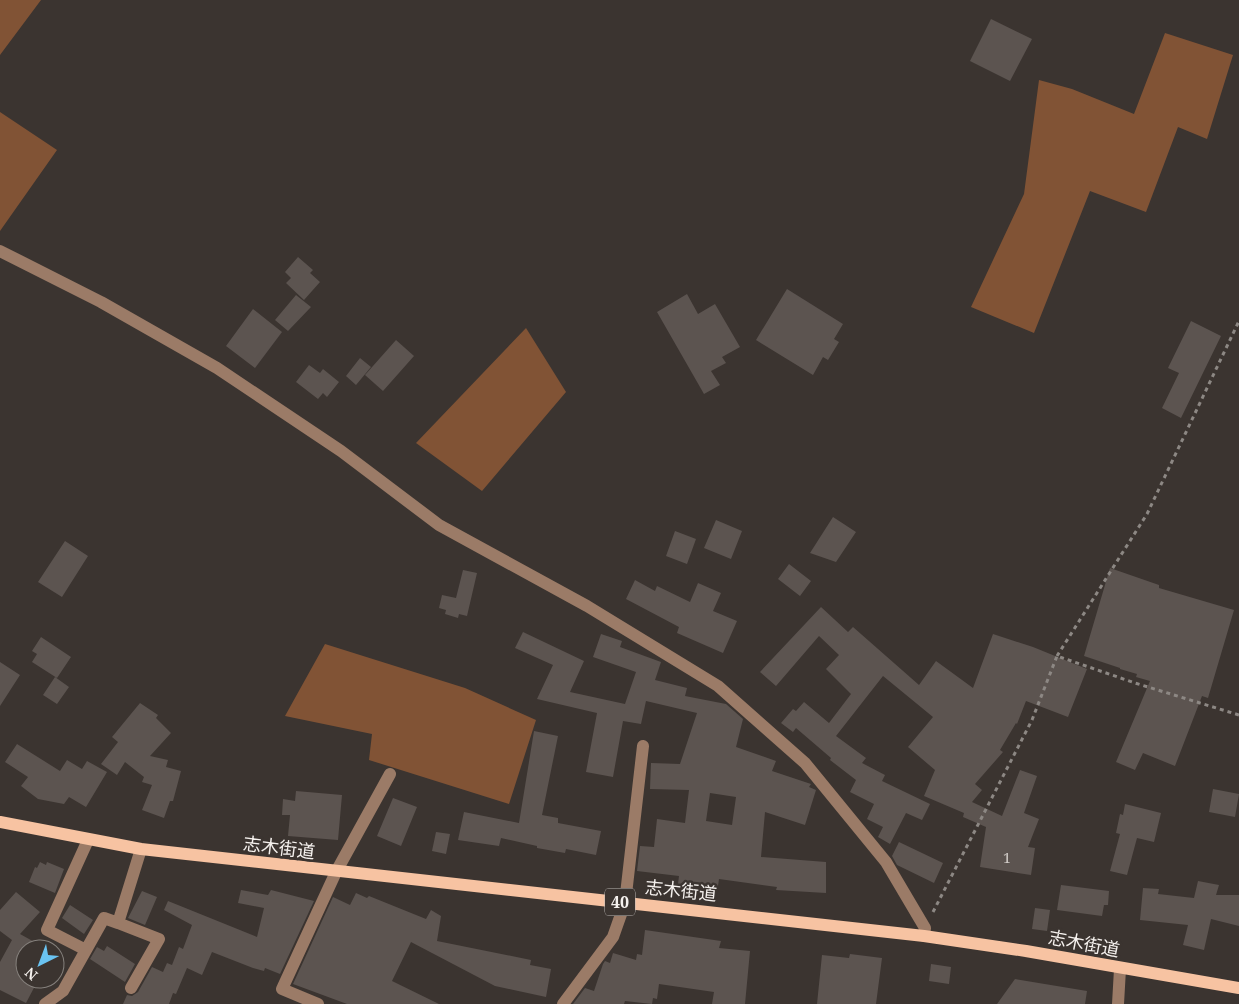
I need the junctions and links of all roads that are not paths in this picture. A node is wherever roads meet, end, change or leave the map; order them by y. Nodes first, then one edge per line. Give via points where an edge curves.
1 (0, 251) edge
2 (643, 746) dead end
3 (390, 774) dead end
4 (0, 822) edge
5 (88, 840) junction
6 (141, 850) junction
7 (336, 872) junction
8 (625, 903) junction
9 (118, 923) junction
10 (924, 932) junction
11 (86, 950) junction
12 (1120, 969) junction
13 (131, 988) dead end
14 (1239, 988) edge
15 (45, 1004) edge
16 (318, 1004) edge
17 (563, 1004) edge
18 (1118, 1004) edge

1 - 10 street via 101,302 217,368 341,451 439,525 587,606 718,686 805,763 886,862
2 - 8 street
3 - 7 street
4 - 5 main road, 志木街道 / 40
5 - 6 main road, 志木街道 / 40
5 - 11 street via 47,930
6 - 7 main road, 志木街道 / 40
6 - 9 street
7 - 8 main road, 志木街道 / 40
7 - 16 street via 282,989
8 - 10 main road, 志木街道 / 40
8 - 17 street via 613,938
9 - 11 street via 104,918
9 - 13 street via 159,939
10 - 12 main road, 志木街道 / 40
11 - 15 street via 63,991
12 - 14 main road, 志木街道 / 40
12 - 18 street

